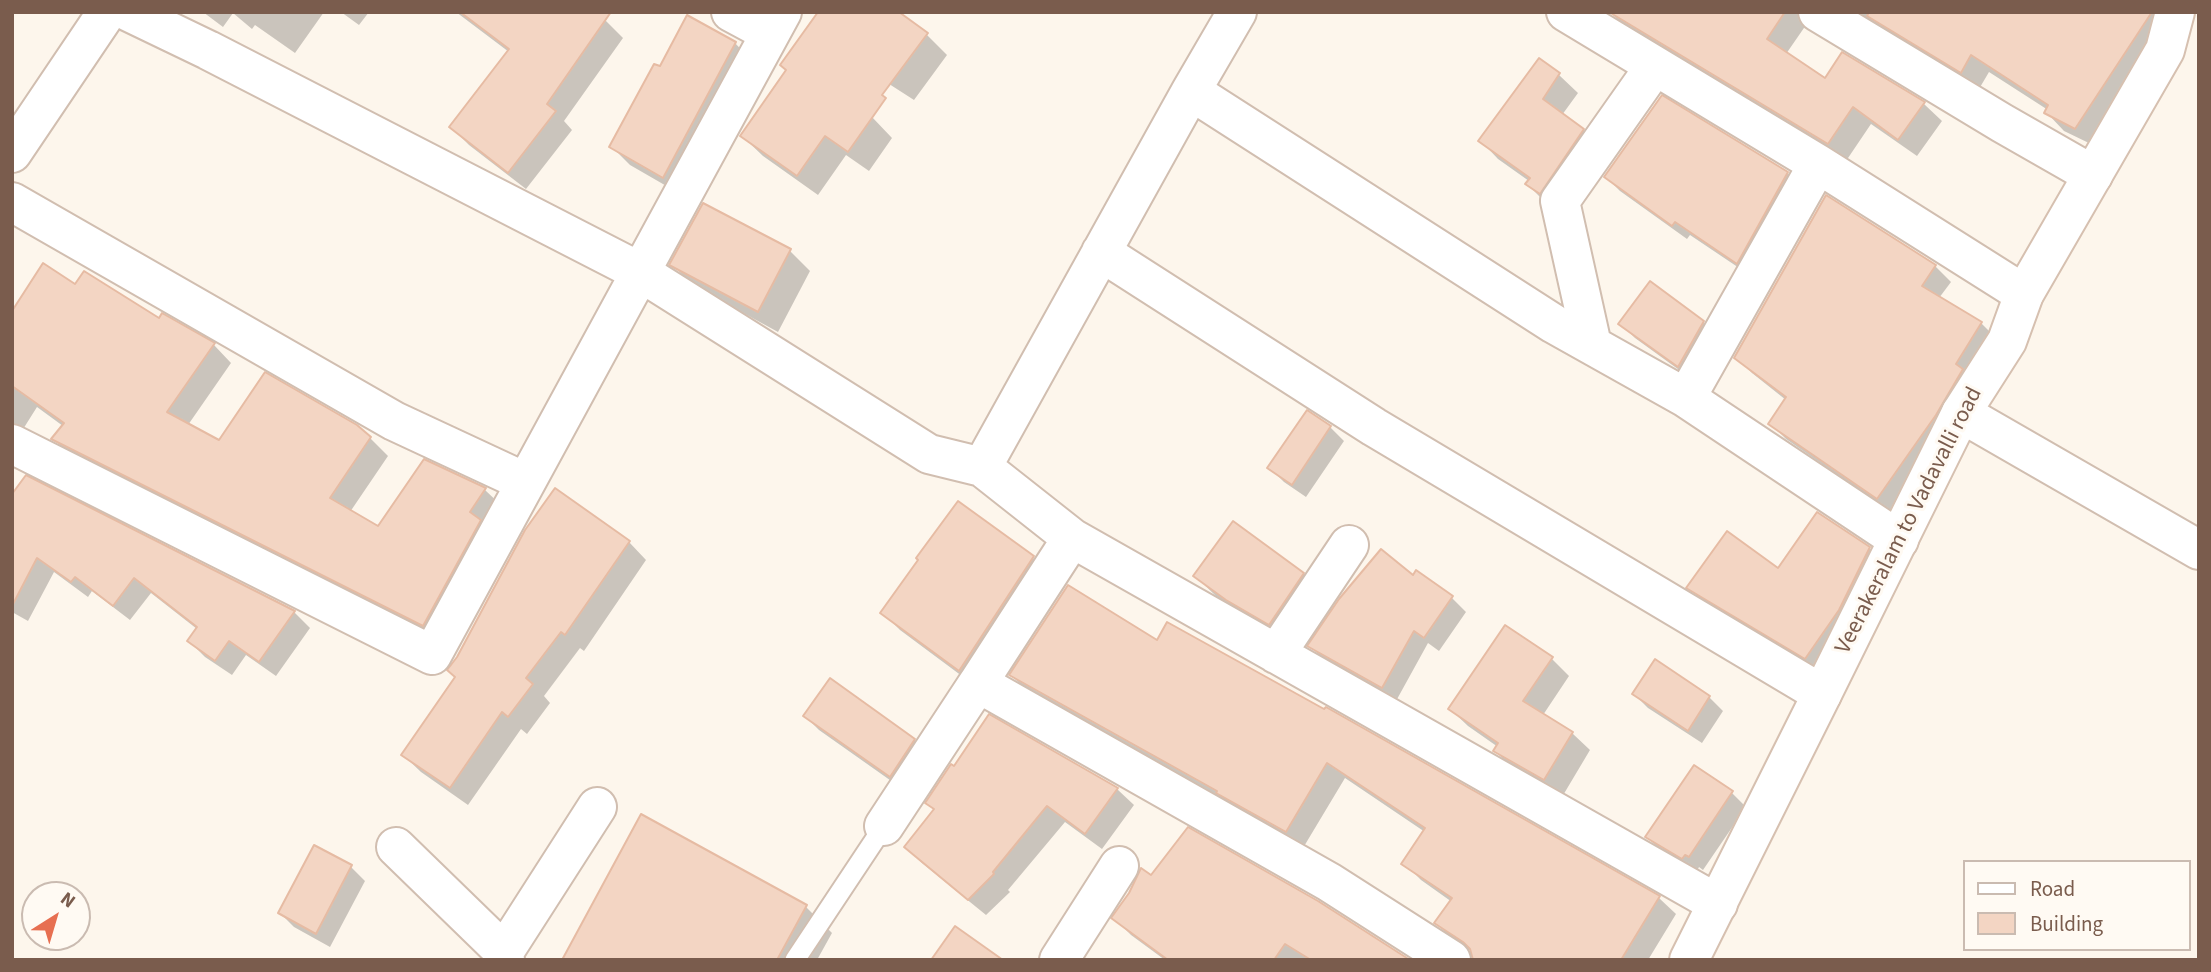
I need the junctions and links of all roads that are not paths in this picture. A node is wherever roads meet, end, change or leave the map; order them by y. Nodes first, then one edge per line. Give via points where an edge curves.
1 (107, 12) edge
2 (129, 12) edge
3 (731, 12) edge
4 (1237, 12) edge
5 (1566, 12) edge
6 (1818, 12) edge
7 (2175, 12) edge
8 (776, 23) edge
9 (1655, 66) junction
10 (1191, 91) junction
11 (12, 153) edge
12 (1818, 164) junction
13 (2093, 175) junction
14 (12, 202) edge
15 (1101, 252) junction
16 (640, 272) junction
17 (2024, 294) junction
18 (1592, 345) junction
19 (1686, 398) junction
20 (1961, 413) junction
21 (12, 444) edge
22 (982, 467) junction
23 (526, 482) junction
24 (1072, 538) junction
25 (1899, 540) junction
26 (1349, 545) dead end
27 (2199, 550) edge
28 (1276, 654) junction
29 (978, 683) junction
30 (1822, 694) junction
31 (597, 807) dead end
32 (884, 826) joint
33 (397, 847) dead end
34 (1119, 866) dead end
35 (1718, 904) junction
36 (504, 956) edge
37 (795, 960) edge
38 (1059, 960) edge
39 (1451, 960) edge
40 (1689, 960) edge

1 - 11 street
2 - 16 street
3 - 8 street
4 - 10 street
5 - 9 street
6 - 13 street
7 - 13 street, Veerakeralam to Vadavalli road via 2165,50
8 - 16 street
9 - 12 street
9 - 18 street via 1560,201
10 - 15 street
10 - 18 street
12 - 17 street
12 - 19 street
13 - 17 street, Veerakeralam to Vadavalli road
14 - 23 street via 394,421
15 - 22 street
15 - 30 street via 1374,427
16 - 22 street via 929,454
16 - 23 street
17 - 20 street, Veerakeralam to Vadavalli road via 2007,341
18 - 19 street
19 - 25 street
20 - 25 street, Veerakeralam to Vadavalli road
20 - 27 street
21 - 23 street via 432,655
22 - 24 street
24 - 28 street
24 - 29 street
25 - 30 street, Veerakeralam to Vadavalli road
26 - 28 street
28 - 35 street
29 - 32 street
29 - 39 street via 1329,882
30 - 35 street, Veerakeralam to Vadavalli road
31 - 36 street
32 - 37 lane
33 - 36 street
34 - 38 street
35 - 40 street, Veerakeralam to Vadavalli road

